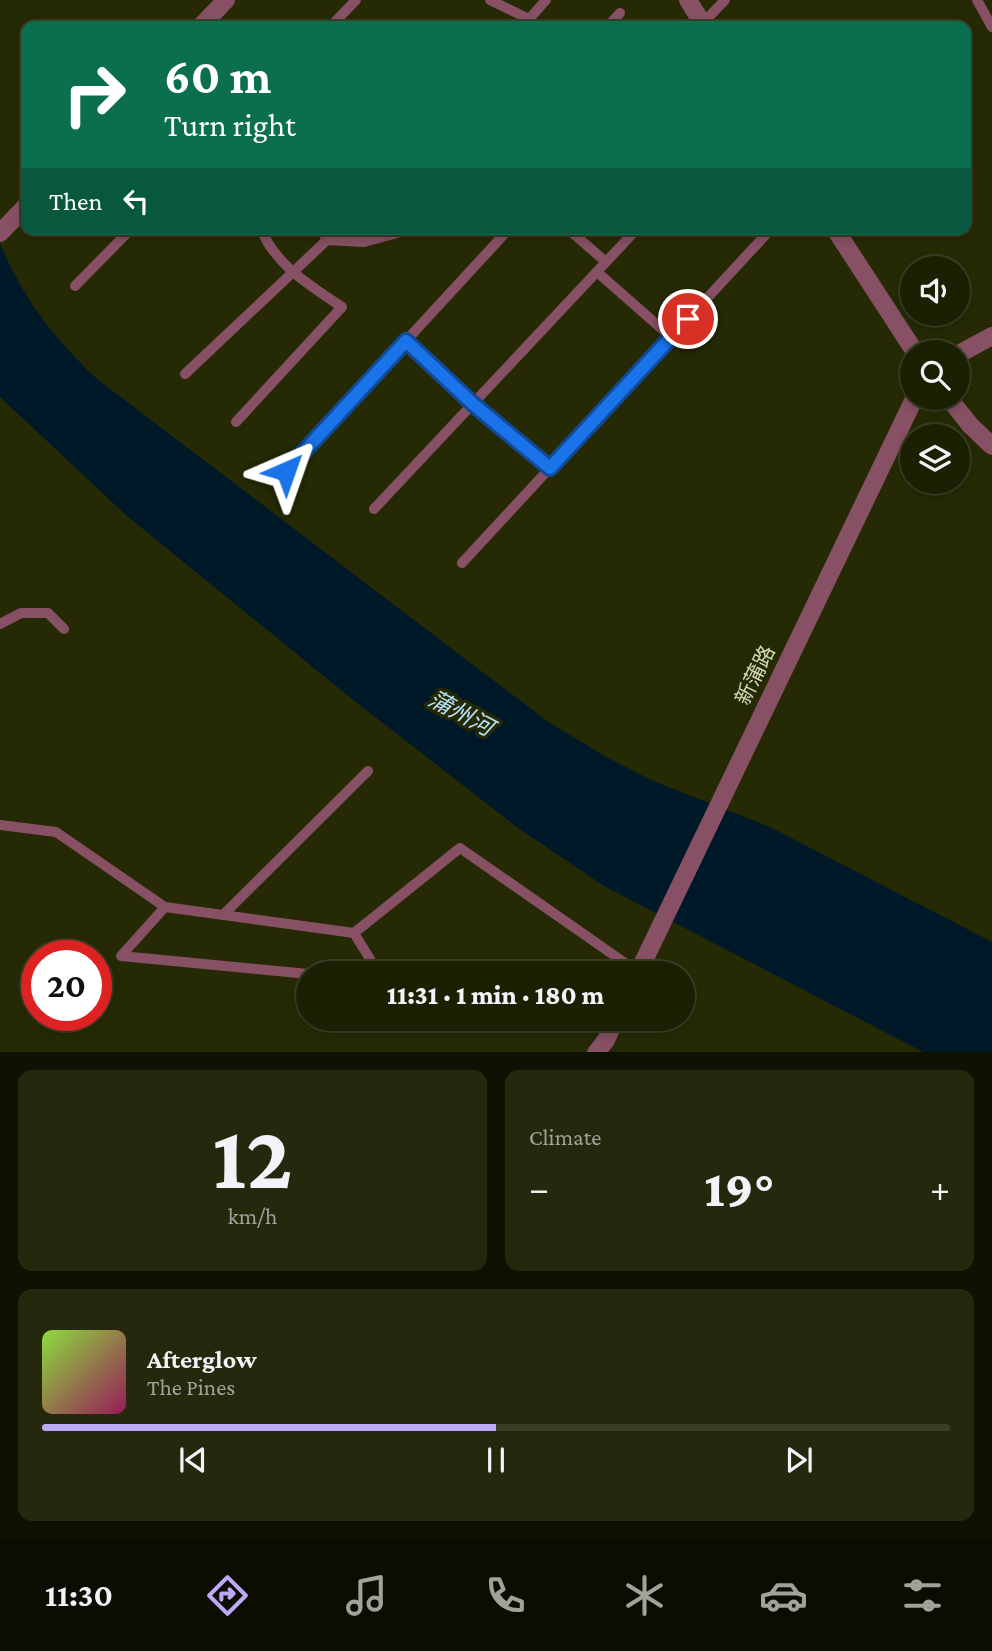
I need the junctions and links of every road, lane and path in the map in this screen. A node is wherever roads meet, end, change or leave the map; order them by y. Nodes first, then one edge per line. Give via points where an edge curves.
1 (226, 0) edge
2 (356, 0) edge
3 (490, 0) edge
4 (546, 0) edge
5 (688, 0) edge
6 (725, 0) edge
7 (977, 0) edge
8 (620, 13) dead end
9 (206, 21) edge
10 (336, 21) edge
11 (524, 21) edge
12 (531, 21) edge
13 (613, 21) edge
14 (701, 21) edge
15 (707, 21) edge
16 (992, 27) edge
17 (21, 211) edge
18 (1, 232) edge
19 (125, 235) edge
20 (263, 235) edge
21 (324, 235) edge
22 (390, 235) edge
23 (503, 235) edge
24 (575, 235) edge
25 (631, 235) edge
26 (765, 235) edge
27 (839, 235) edge
28 (327, 240) junction
29 (606, 262) junction
30 (291, 272) junction
31 (597, 272) junction
32 (75, 286) dead end
33 (992, 336) edge
34 (671, 337) junction
35 (907, 340) edge
36 (406, 341) junction
37 (970, 348) edge
38 (185, 373) dead end
39 (473, 404) junction
40 (909, 410) edge
41 (958, 410) edge
42 (236, 422) dead end
43 (992, 446) edge
44 (550, 468) junction
45 (286, 471) dead end
46 (374, 509) dead end
47 (463, 563) dead end
48 (0, 624) edge
49 (64, 629) dead end
50 (368, 771) dead end
51 (0, 825) edge
52 (165, 907) junction
53 (223, 915) junction
54 (354, 933) junction
55 (369, 961) edge
56 (622, 961) edge
57 (643, 961) edge
58 (296, 973) edge
59 (610, 1031) edge
60 (602, 1048) edge

1 - 9 street
2 - 10 lane
3 - 11 lane
4 - 12 lane
5 - 14 street
6 - 15 lane
7 - 16 lane
8 - 13 lane
17 - 18 street
19 - 32 lane
20 - 30 lane
21 - 28 lane
22 - 28 lane via 364,242
23 - 36 lane
24 - 29 lane
25 - 29 lane
26 - 34 lane
27 - 35 street
28 - 30 lane
29 - 31 lane
30 - 38 lane
30 - 42 lane via 342,307
31 - 34 lane
31 - 39 lane
33 - 37 street
34 - 44 lane
36 - 39 lane
36 - 45 lane
39 - 44 lane
39 - 46 lane
40 - 57 street, 新蒲路
41 - 43 street
44 - 47 lane
48 - 49 lane via 20,613 48,613
50 - 53 lane
51 - 52 lane via 56,832
52 - 53 lane
52 - 58 lane via 121,956
53 - 54 lane
54 - 55 lane
54 - 56 lane via 460,848
59 - 60 street

